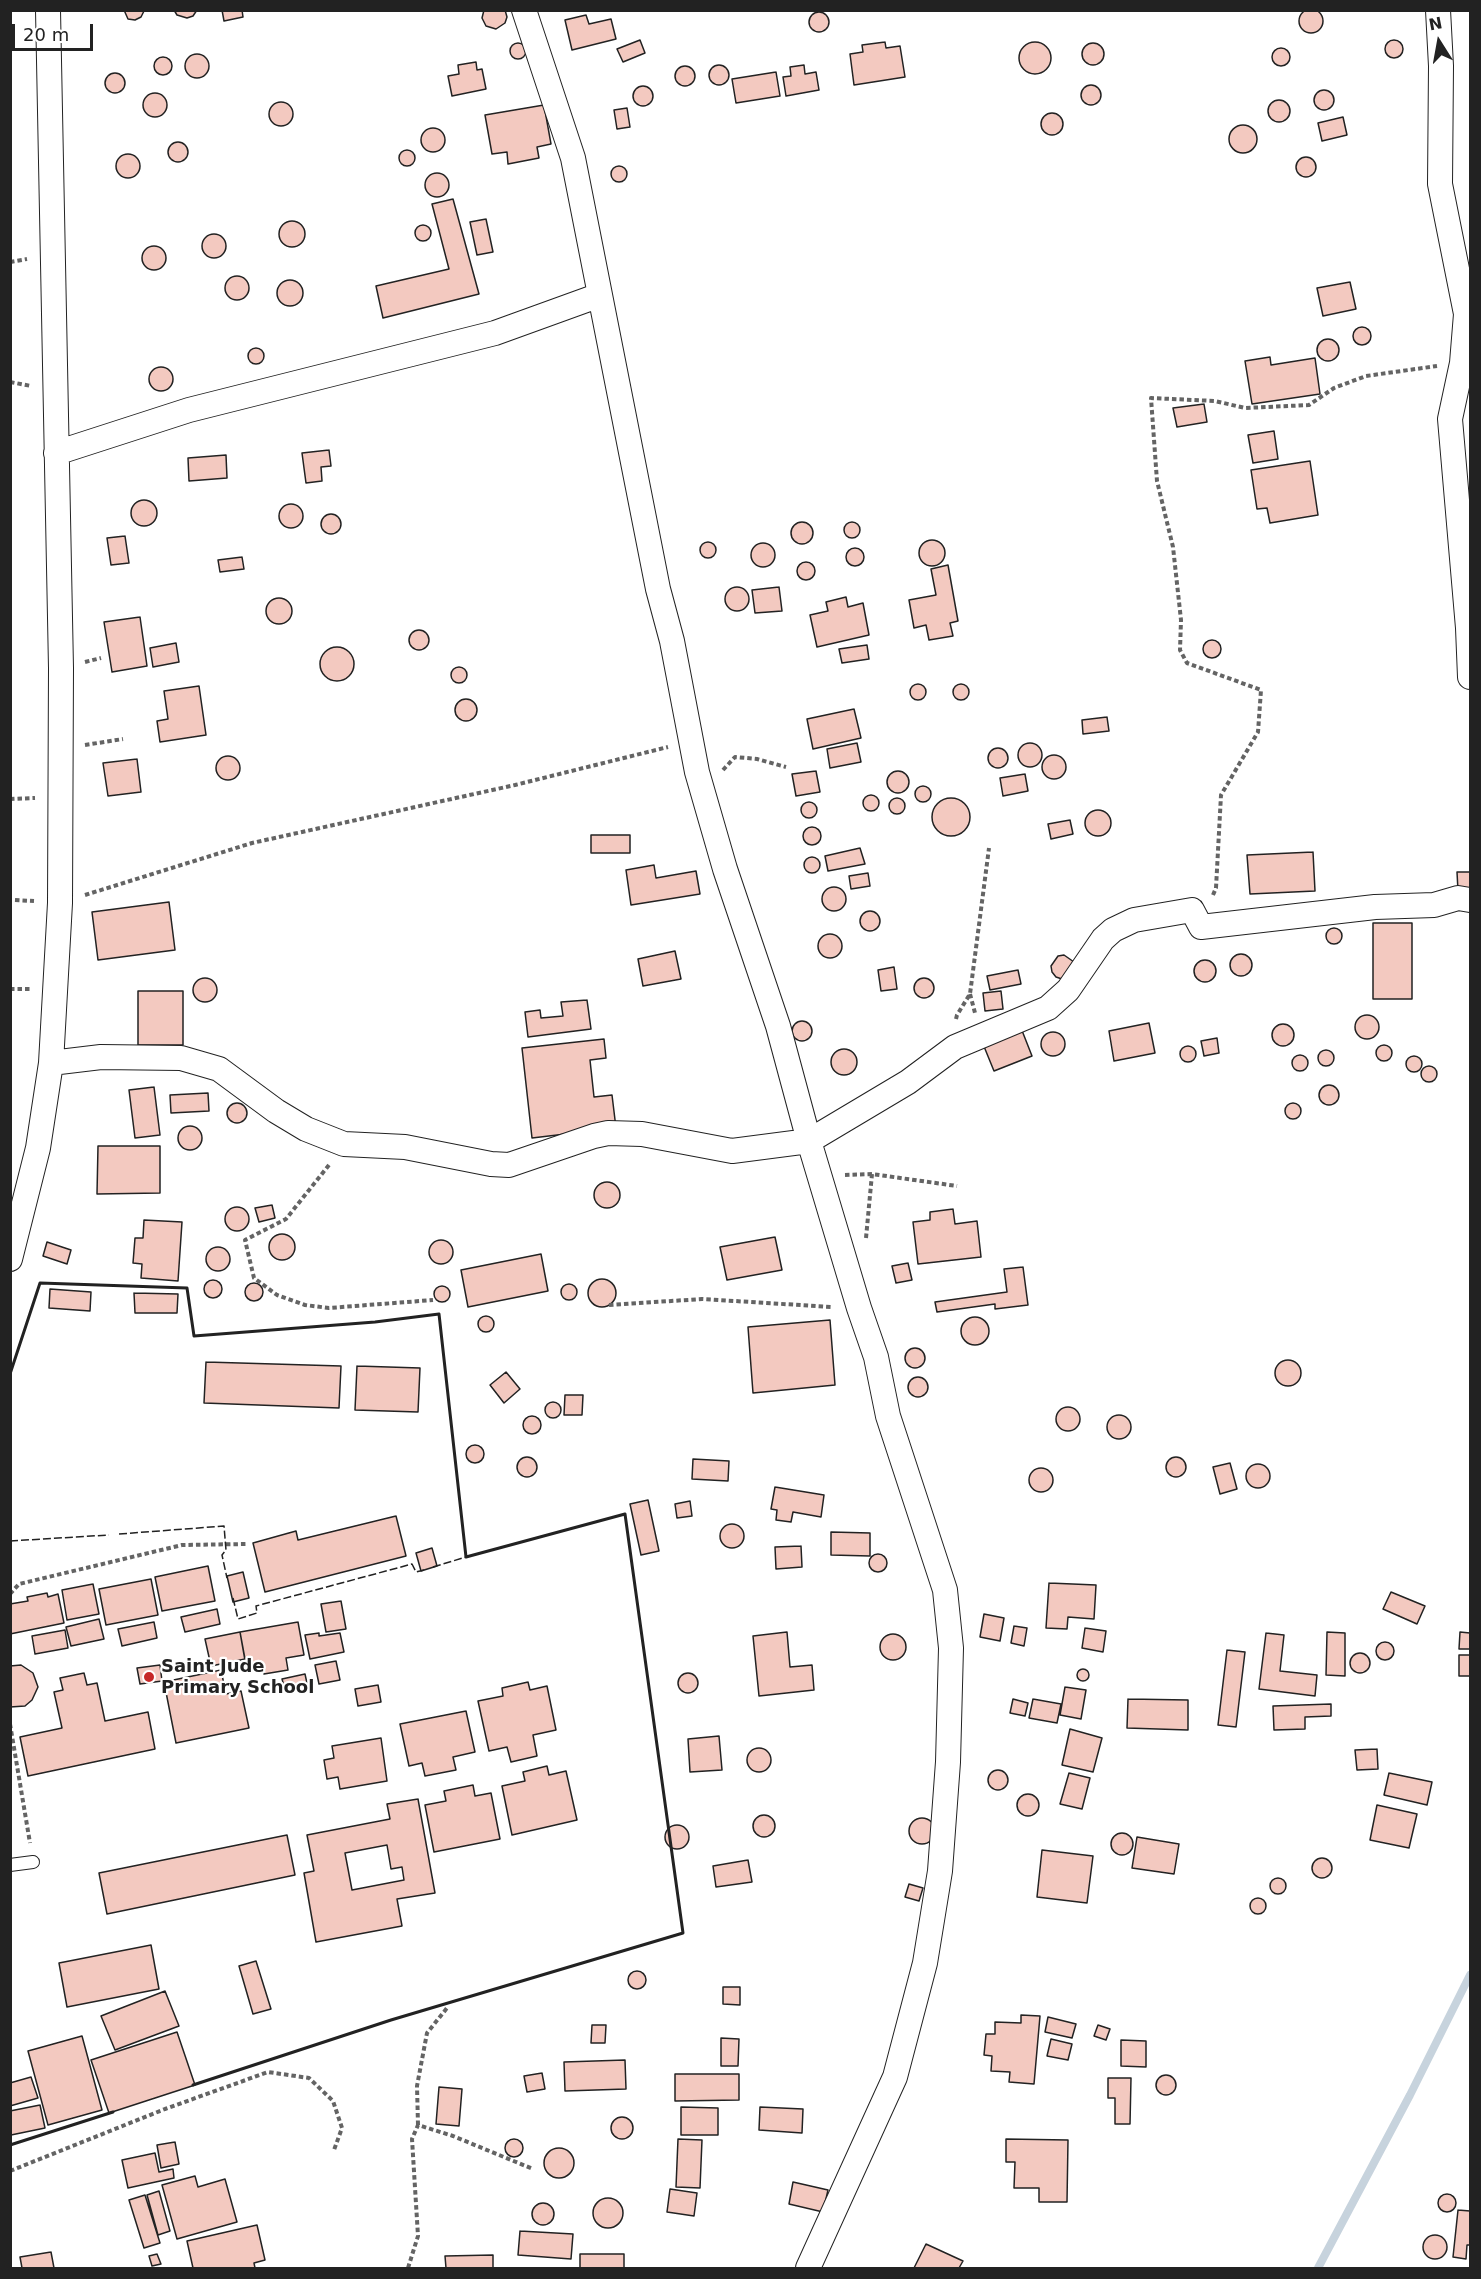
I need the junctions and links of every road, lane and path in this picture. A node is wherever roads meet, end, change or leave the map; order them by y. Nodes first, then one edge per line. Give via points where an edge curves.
1 (48, 10) edge
2 (524, 10) edge
3 (1438, 10) edge
4 (600, 295) junction
5 (1462, 363) junction
6 (56, 453) junction
7 (1470, 677) edge
8 (123, 740) dead end
9 (691, 742) junction
10 (61, 748) junction
11 (786, 767) dead end
12 (716, 777) dead end
13 (989, 848) dead end
14 (15, 900) dead end
15 (1470, 900) edge
16 (60, 903) junction
17 (1201, 927) junction
18 (955, 1047) junction
19 (51, 1063) junction
20 (809, 1141) junction
21 (344, 1144) junction
22 (872, 1174) junction
23 (823, 1183) junction
24 (957, 1186) dead end
25 (866, 1241) dead end
26 (10, 1259) edge
27 (433, 1300) dead end
28 (609, 1305) dead end
29 (859, 1308) junction
30 (246, 1544) dead end
31 (10, 1594) edge
32 (10, 1724) edge
33 (33, 1862) joint
34 (10, 1864) edge
35 (447, 2008) dead end
36 (418, 2125) junction
37 (334, 2150) dead end
38 (533, 2169) dead end
39 (10, 2171) edge
40 (408, 2268) edge
41 (808, 2268) edge

1 - 6 street
2 - 4 street via 573,158
3 - 5 street via 1440,184 1466,314
4 - 6 street via 495,333 189,410
4 - 9 street
5 - 7 street via 1450,418
5 - 17 path via 1366,376 1334,388 1310,405 1245,408 1215,401 1151,398 1157,481 1173,547 1181,620 1180,650 1187,663 1261,690 1258,732 1221,795 1216,888
6 - 10 street
8 - 10 path
9 - 16 path via 515,786 252,843
9 - 20 street via 725,869 778,1026
10 - 16 street
11 - 12 path via 735,757
13 - 18 path via 970,994 957,1015
14 - 16 path
15 - 17 street via 1458,898 1434,905 1375,907
16 - 19 street
17 - 18 street via 1192,910 1120,926 1103,939 1068,990 1048,1008
18 - 20 street via 908,1082
19 - 21 street via 101,1057 182,1058 219,1069 306,1129
19 - 26 street via 38,1148
20 - 21 street via 732,1151 642,1134 608,1133 500,1166 405,1147
20 - 23 street
21 - 27 path via 286,1219 245,1240 254,1278 277,1295 329,1308
22 - 23 path via 843,1175
22 - 24 path
22 - 25 path
23 - 29 street
28 - 29 path via 702,1299
29 - 41 street via 876,1357 888,1416 945,1590 951,1648 948,1762 940,1871 912,2016 895,2077
30 - 31 path via 182,1545 28,1581
32 - 33 path
33 - 34 lane
35 - 36 path via 427,2032 417,2086
36 - 38 path
36 - 40 path via 412,2139 418,2236
37 - 39 path via 342,2128 333,2101 309,2078 268,2072

